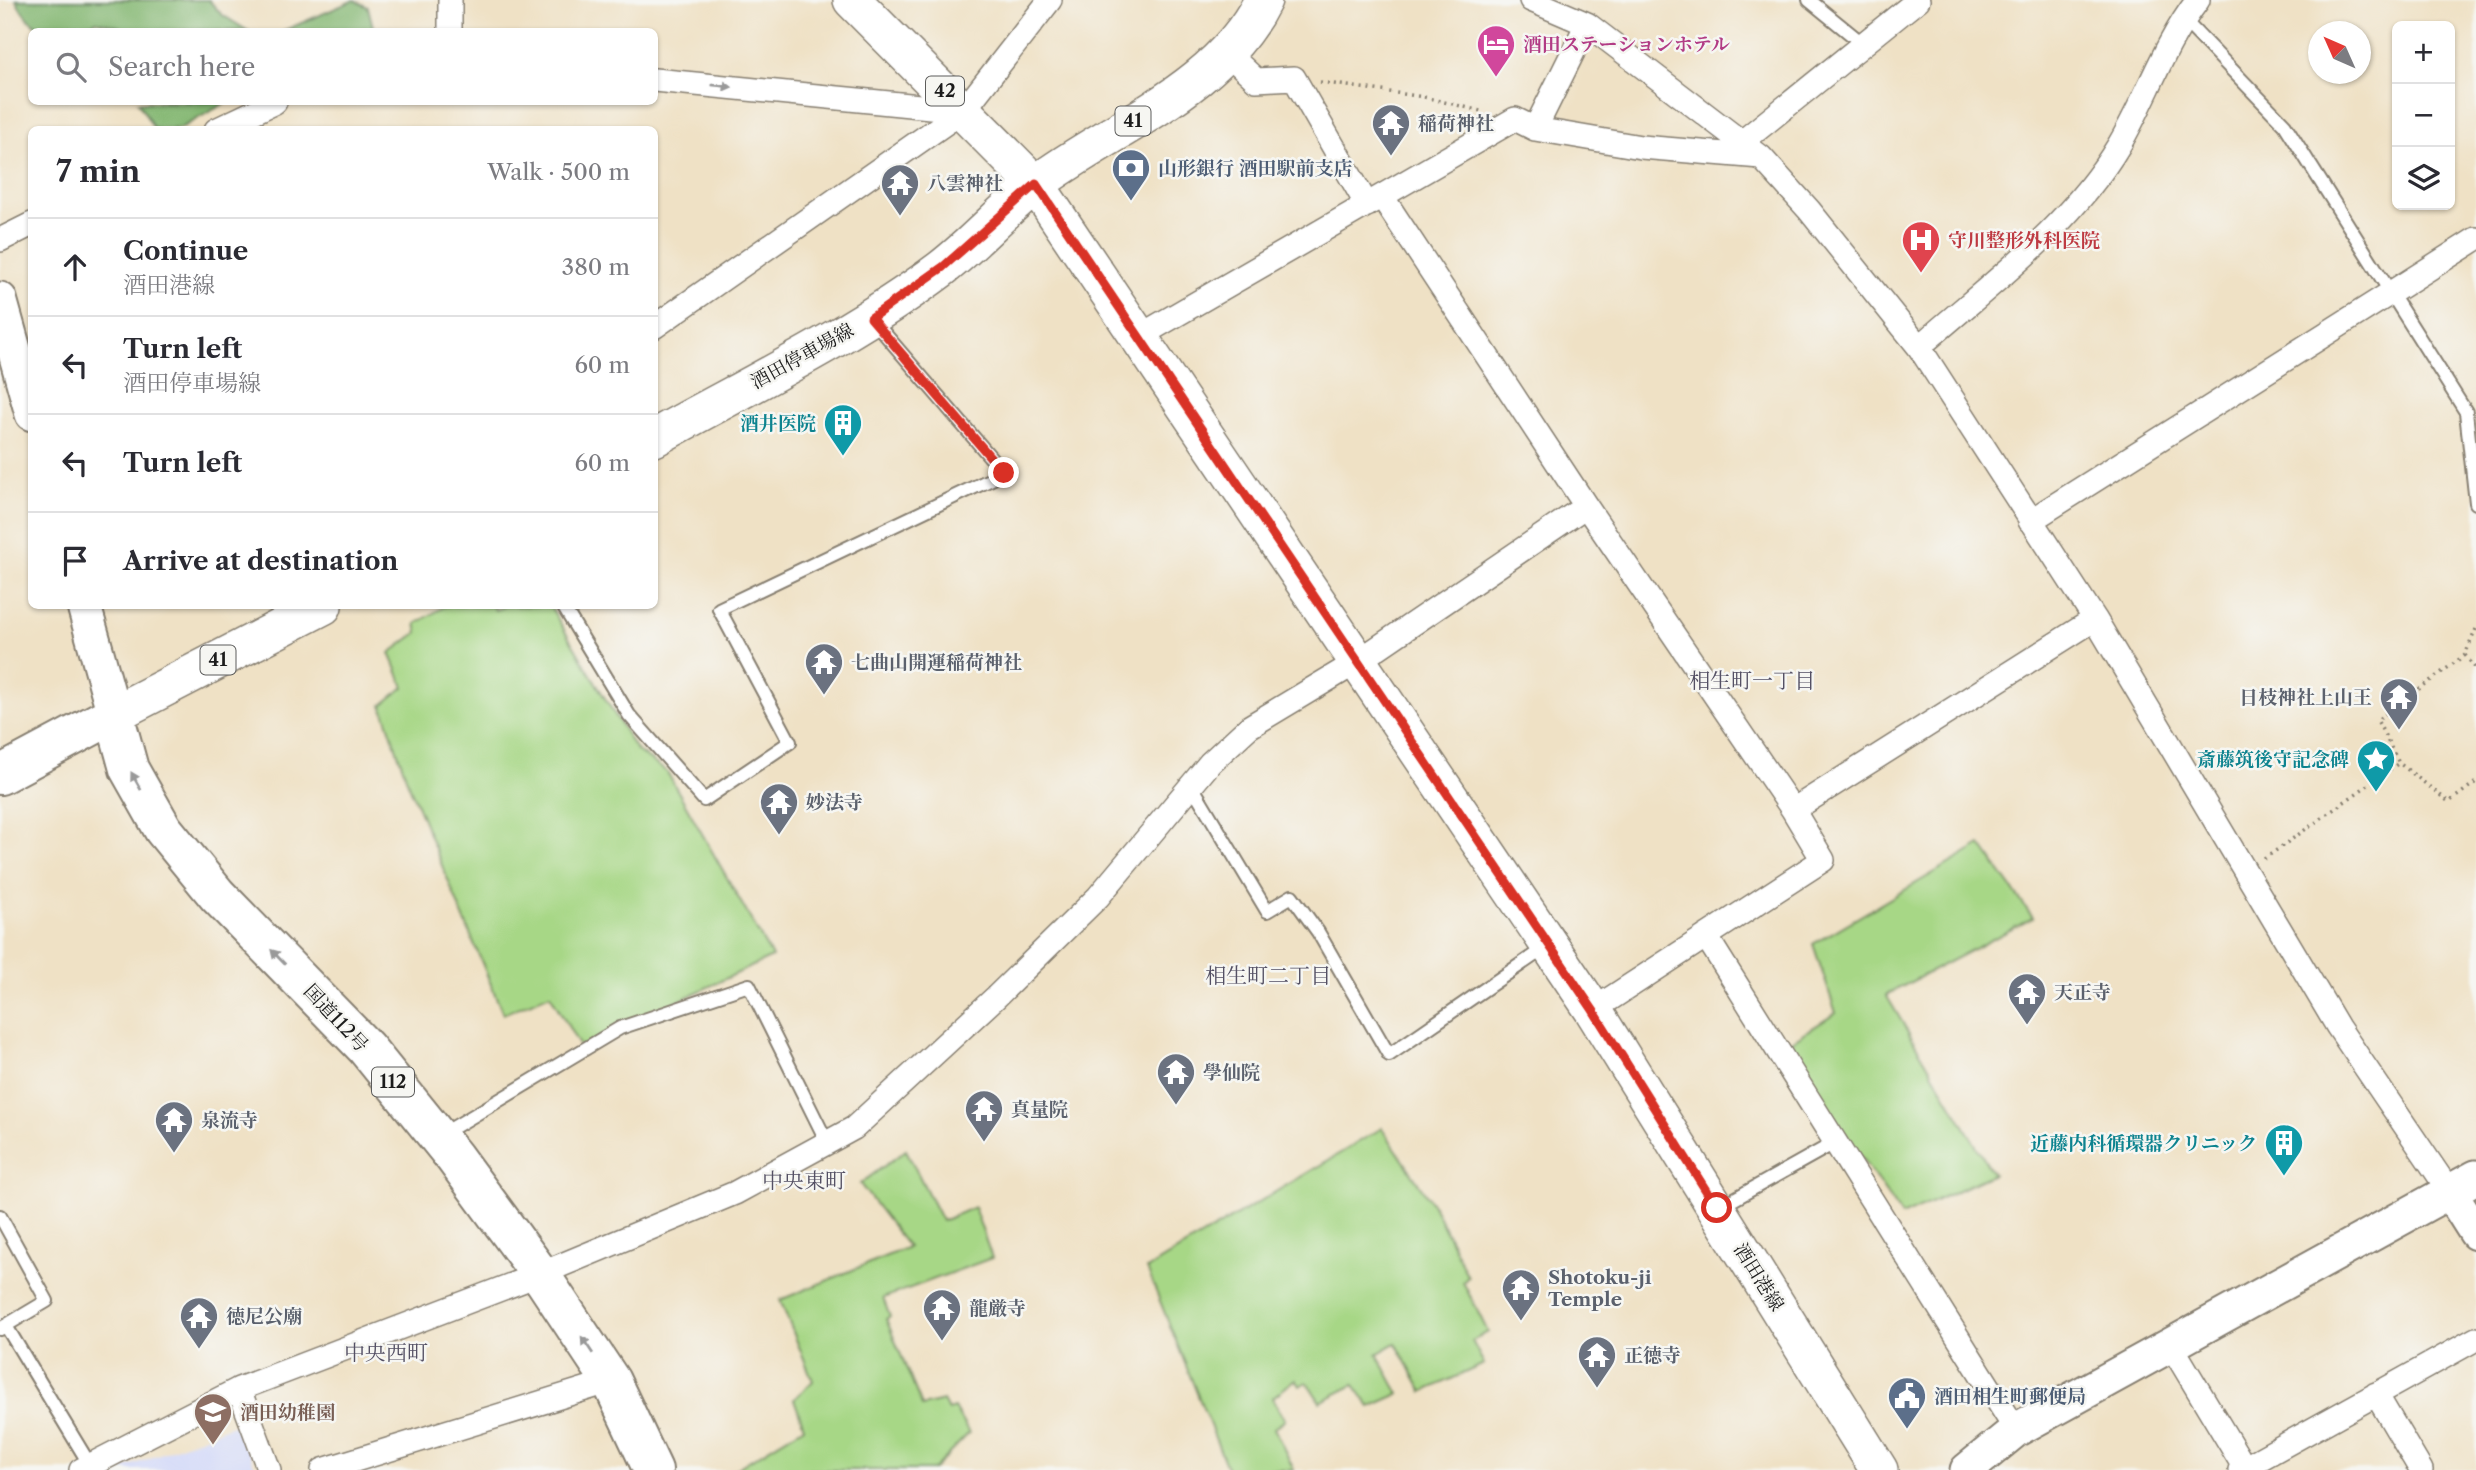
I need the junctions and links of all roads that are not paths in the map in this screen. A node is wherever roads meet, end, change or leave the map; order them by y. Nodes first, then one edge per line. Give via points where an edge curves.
1 (450, 0) edge
2 (852, 0) edge
3 (1050, 0) edge
4 (1263, 0) edge
5 (1531, 0) edge
6 (1809, 0) edge
7 (1918, 0) edge
8 (2198, 0) edge
9 (2183, 19) junction
10 (1587, 24) junction
11 (450, 28) edge
12 (1863, 44) junction
13 (1227, 53) junction
14 (658, 80) edge
15 (269, 105) edge
16 (964, 110) junction
17 (1525, 124) junction
18 (224, 126) edge
19 (1742, 142) junction
20 (1761, 157) junction
21 (1036, 184) junction
22 (1375, 201) junction
23 (28, 226) edge
24 (2476, 239) edge
25 (0, 240) edge
26 (2390, 294) junction
27 (0, 299) edge
28 (871, 318) junction
29 (658, 324) edge
30 (1138, 337) junction
31 (1919, 347) junction
32 (28, 400) edge
33 (2471, 407) edge
34 (658, 436) edge
35 (2476, 503) edge
36 (1586, 506) junction
37 (2030, 521) junction
38 (85, 609) edge
39 (316, 609) edge
40 (566, 609) edge
41 (2095, 619) junction
42 (1357, 662) junction
43 (114, 713) junction
44 (0, 775) edge
45 (1192, 786) junction
46 (1793, 810) junction
47 (1706, 936) junction
48 (1549, 945) junction
49 (1593, 1010) junction
50 (438, 1137) junction
51 (827, 1142) junction
52 (1836, 1142) junction
53 (2463, 1185) edge
54 (1717, 1208) junction
55 (0, 1216) edge
56 (2476, 1233) edge
57 (540, 1274) junction
58 (3, 1327) edge
59 (2476, 1339) edge
60 (2171, 1345) junction
61 (611, 1381) junction
62 (239, 1390) junction
63 (2376, 1394) junction
64 (2016, 1430) junction
65 (85, 1468) edge
66 (2243, 1469) edge
67 (269, 1470) edge
68 (323, 1470) edge
69 (653, 1470) edge
70 (1879, 1470) edge
71 (1967, 1470) edge
72 (2421, 1470) edge

1 - 11 street
2 - 16 main road, 酒田港線 / 42
3 - 16 street
4 - 13 main road, 酒田停車場線 / 41
5 - 10 street
6 - 12 lane
7 - 12 street
8 - 9 street
9 - 26 lane via 2285,125
9 - 31 street via 2119,145 2074,208
10 - 17 street
10 - 19 street
12 - 19 street
13 - 21 main road, 酒田停車場線 / 41 via 1201,77
13 - 22 street via 1256,80 1294,78
14 -> 16 street
15 - 18 street
16 - 21 main road, 酒田港線 / 42
16 - 29 street
17 - 20 street via 1640,147
17 - 22 street
19 - 20 street
20 - 31 street
21 - 28 main road, 酒田停車場線 / 41 via 943,267
21 - 30 main road, 酒田港線 / 42
22 - 30 street
22 - 36 street
23 - 25 street
24 - 26 street
26 - 33 lane
26 - 37 street
27 - 32 street
28 - 34 main road, 酒田停車場線 / 41
28 - 40 lane via 1004,473 719,609 790,742 704,800 629,715
30 - 42 main road, 酒田港線 / 42
31 - 37 street
33 - 35 lane
36 - 42 street
36 - 46 street
37 - 41 street
38 - 43 street
39 - 43 main road, 41
41 - 46 street
41 - 53 street via 2338,1027
42 - 45 street via 1249,727
42 - 48 main road, 酒田港線 / 42
43 - 44 highway
50 -> 43 highway, 国道112号 / 112 via 366,1048 191,867 163,829 130,769
45 - 48 lane via 1267,911 1292,896 1389,1055
45 - 51 street via 1070,925 893,1093 853,1128
46 - 47 street via 1823,860
47 - 49 street
47 - 52 street
48 - 49 main road, 酒田港線 / 42
49 - 54 main road, 酒田港線 / 42
50 - 51 lane via 620,1028 749,985
50 - 57 highway, 国道112号 / 112
51 - 57 street via 735,1192
52 - 54 lane
52 - 64 street
53 - 56 street
53 - 60 street
54 - 70 main road, 酒田港線 / 42
55 - 58 lane via 47,1301
61 -> 57 highway, 国道112号 / 112
57 - 62 street
58 - 65 lane
59 - 63 street
60 - 64 street
60 - 66 street
61 - 68 street
61 - 69 highway, 国道112号 / 112
62 - 65 street
62 - 67 street
63 - 66 street
63 - 72 street
64 - 71 street

